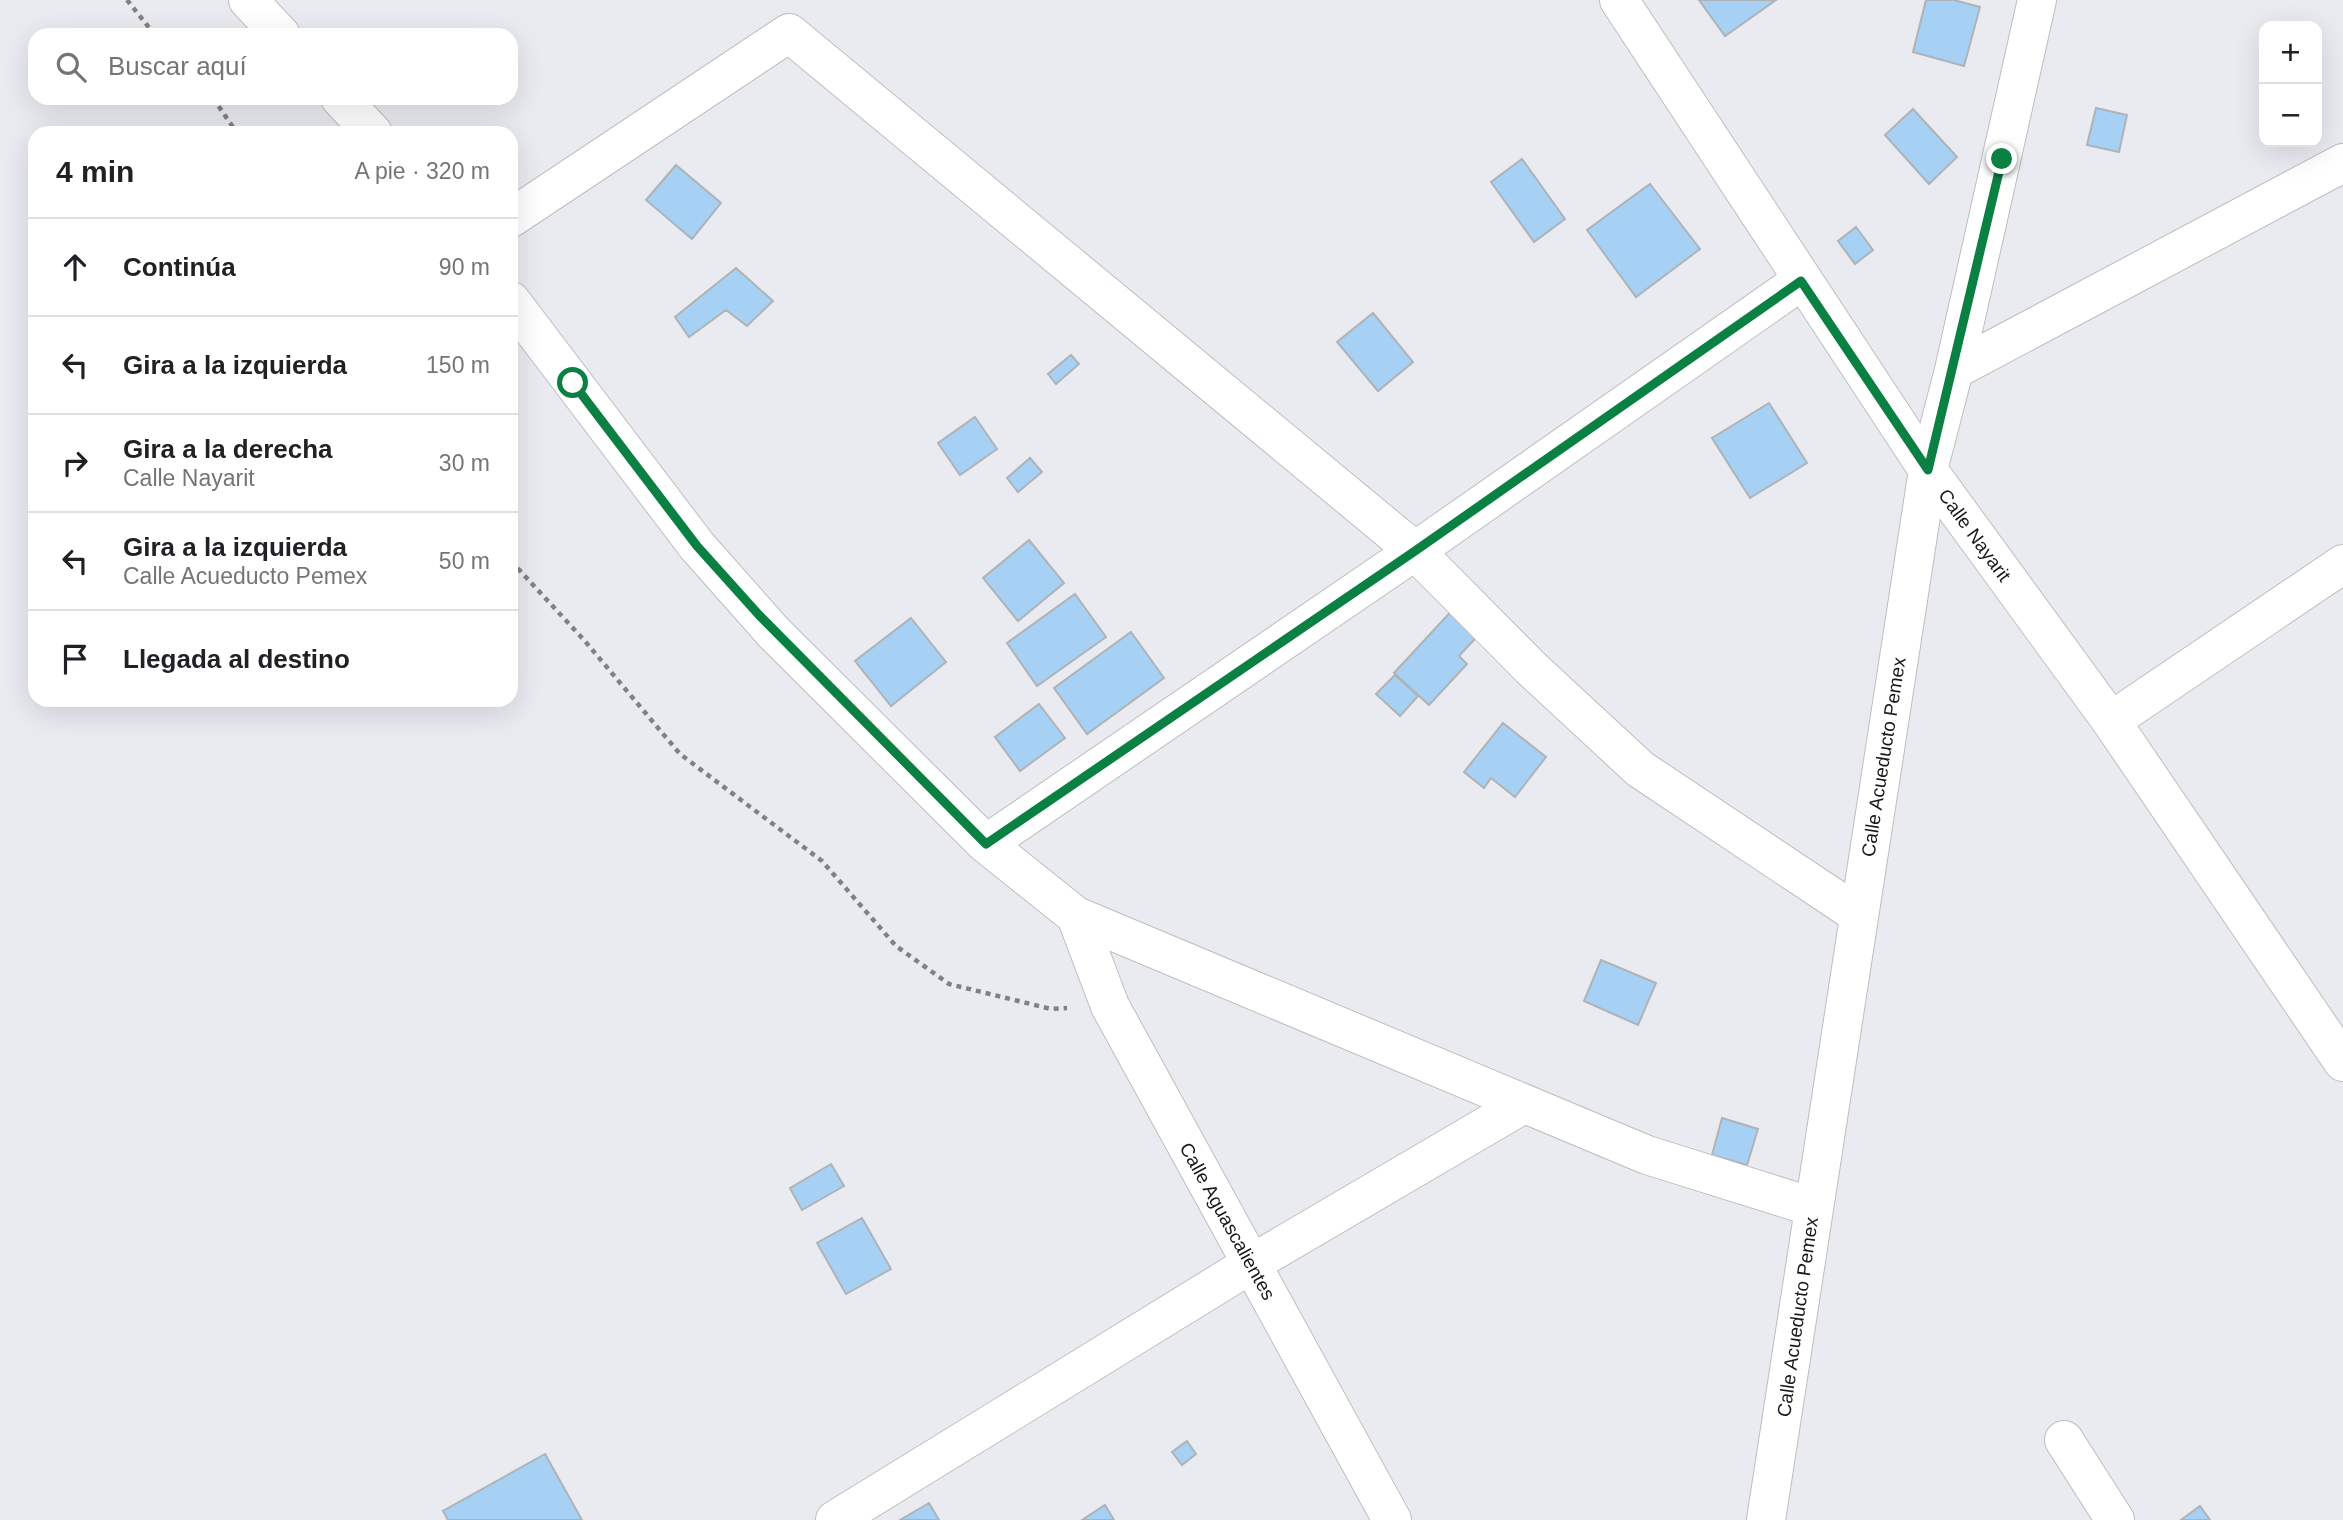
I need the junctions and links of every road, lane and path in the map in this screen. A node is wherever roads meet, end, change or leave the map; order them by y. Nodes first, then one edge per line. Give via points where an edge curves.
1 (127, 0) edge
2 (248, 0) edge
3 (1619, 0) edge
4 (2037, 0) edge
5 (149, 28) edge
6 (274, 28) edge
7 (217, 105) edge
8 (347, 105) edge
9 (232, 126) edge
10 (367, 126) edge
11 (2343, 163) edge
12 (518, 213) edge
13 (1801, 281) junction
14 (518, 310) edge
15 (1954, 370) junction
16 (1928, 470) junction
17 (1415, 551) junction
18 (2343, 564) edge
19 (518, 569) edge
20 (2111, 721) junction
21 (986, 844) junction
22 (1859, 915) junction
23 (1076, 916) junction
24 (1110, 1006) junction
25 (2343, 1062) edge
26 (1522, 1105) junction
27 (1813, 1207) junction
28 (1251, 1264) junction
29 (2064, 1440) dead end
30 (835, 1520) edge
31 (1392, 1520) edge
32 (1766, 1520) edge
33 (2115, 1520) edge

1 - 5 path
2 - 6 street
3 - 13 street, Calle Nayarit
4 - 15 street, Calle Acueducto Pemex
7 - 9 path
8 - 10 street
11 - 15 street
12 - 17 street via 789,33
13 - 16 street, Calle Nayarit
13 - 17 street
14 - 21 street via 697,546 774,633
15 - 16 street, Calle Acueducto Pemex
16 - 20 street, Calle Nayarit
16 - 22 street, Calle Acueducto Pemex
17 - 21 street
17 - 22 street via 1640,769
18 - 20 street
19 - 24 path via 680,754 822,861 896,946 949,984 1051,1009
20 - 25 street, Calle Nayarit
21 - 23 street
22 - 27 street, Calle Acueducto Pemex
23 - 24 street, Calle Aguascalientes
23 - 26 street
24 - 28 street, Calle Aguascalientes
26 - 27 street via 1647,1155
26 - 28 street
27 - 32 street, Calle Acueducto Pemex
28 - 30 street
28 - 31 street, Calle Aguascalientes
29 - 33 street

